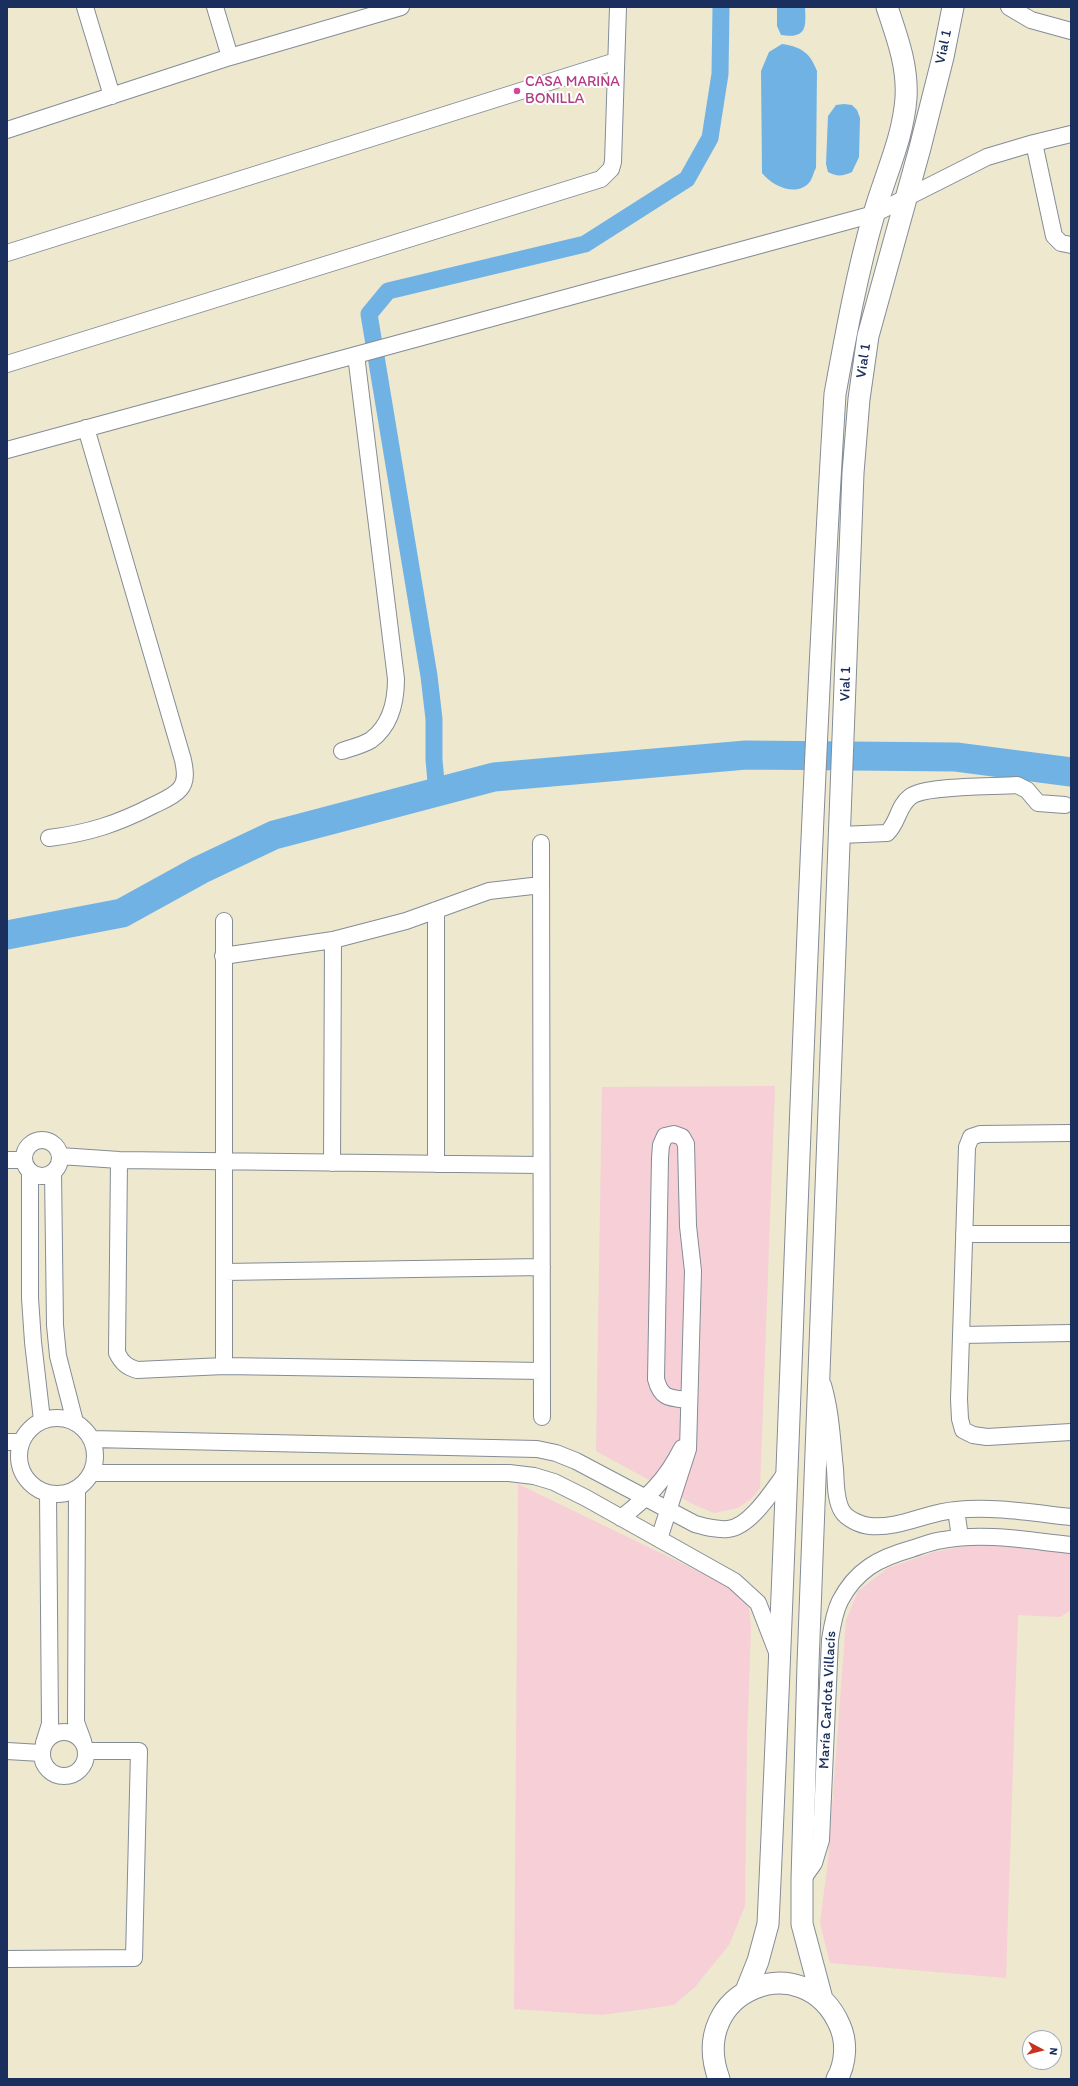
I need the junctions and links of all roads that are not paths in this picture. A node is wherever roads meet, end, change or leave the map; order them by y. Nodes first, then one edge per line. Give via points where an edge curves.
1 (85, 7) edge
2 (215, 7) edge
3 (401, 7) edge
4 (618, 7) edge
5 (887, 7) edge
6 (953, 7) edge
7 (1009, 7) edge
8 (1071, 31) edge
9 (230, 57) junction
10 (616, 61) junction
11 (112, 96) junction
12 (8, 128) edge
13 (1071, 134) edge
14 (1034, 143) junction
15 (906, 200) junction
16 (874, 214) junction
17 (1071, 245) edge
18 (7, 253) edge
19 (356, 355) junction
20 (7, 364) edge
21 (86, 428) junction
22 (7, 450) edge
23 (342, 751) dead end
24 (1065, 805) dead end
25 (840, 835) junction
26 (49, 838) dead end
27 (541, 843) dead end
28 (541, 885) junction
29 (436, 910) junction
30 (224, 921) dead end
31 (333, 940) junction
32 (223, 956) junction
33 (1071, 1133) edge
34 (60, 1156) junction
35 (7, 1160) edge
36 (120, 1160) junction
37 (224, 1161) junction
38 (332, 1162) junction
39 (436, 1164) junction
40 (542, 1165) junction
41 (27, 1166) junction
42 (54, 1172) junction
43 (964, 1234) junction
44 (1071, 1234) edge
45 (30, 1239) junction
46 (54, 1239) junction
47 (542, 1267) junction
48 (224, 1272) junction
49 (1071, 1333) edge
50 (961, 1335) junction
51 (224, 1366) junction
52 (542, 1371) junction
53 (820, 1374) junction
54 (688, 1400) junction
55 (542, 1417) dead end
56 (42, 1420) junction
57 (75, 1422) junction
58 (1071, 1432) edge
59 (688, 1436) junction
60 (92, 1439) junction
61 (14, 1442) edge
62 (788, 1470) junction
63 (14, 1471) edge
64 (91, 1473) junction
65 (77, 1489) junction
66 (48, 1494) junction
67 (647, 1498) junction
68 (668, 1510) junction
69 (956, 1510) junction
70 (1071, 1517) edge
71 (621, 1518) junction
72 (960, 1537) junction
73 (659, 1539) junction
74 (1071, 1545) edge
75 (49, 1612) junction
76 (76, 1613) junction
77 (780, 1663) junction
78 (50, 1676) junction
79 (75, 1676) junction
80 (84, 1746) junction
81 (43, 1748) junction
82 (7, 1751) edge
83 (802, 1880) junction
84 (7, 1959) edge
85 (746, 1991) junction
86 (822, 1999) junction
87 (719, 2079) edge
88 (837, 2079) edge

1 - 11 street
2 - 9 street
3 - 9 street
4 - 10 street
5 - 16 main road, Vial 1 via 903,56 906,98 898,144
6 - 15 main road, Vial 1 via 943,57
7 - 8 street via 1031,20
9 - 11 street
10 - 18 street
10 - 20 street via 612,162 611,169 601,178
11 - 12 street
13 - 14 street
14 - 15 street via 987,157
14 - 17 street via 1054,236 1061,243
15 - 16 street
15 - 25 main road, Vial 1 via 868,336 859,399 853,473
16 - 19 street
16 - 62 main road, Vial 1 via 846,332 835,394 814,783
19 - 21 street
19 - 23 street via 396,692 387,721 380,732 370,740
21 - 22 street
21 - 26 street via 183,760 184,781 180,789 169,797 135,815 81,834
24 - 25 street via 1038,803 1026,790 1017,785 926,790 910,796 887,833
25 - 53 main road, Vial 1
27 - 28 street
28 - 29 street via 489,891
28 - 40 street
29 - 31 street
29 - 39 street
30 - 32 street
31 - 32 street
31 - 38 street
32 - 37 street
33 - 43 street via 980,1134 971,1137 967,1146
34 - 36 street
34 - 41 street via 55,1145 49,1141 37,1140 27,1148
34 - 42 street via 60,1162
35 - 41 street
36 - 37 street
36 - 51 street via 117,1353 120,1359 130,1368 137,1370
37 - 38 street
37 - 48 street
38 - 39 street
39 - 40 street
40 - 47 street
41 - 42 street via 42,1176
41 - 45 street
42 - 46 street
43 - 44 street
43 - 50 street
45 - 46 street
45 - 56 street via 32,1335
46 - 57 street via 58,1356
47 - 48 street
47 - 52 street
48 - 51 street
49 - 50 street
50 - 58 street via 959,1399 963,1430 987,1437
51 - 52 street
52 - 55 street
53 - 69 street via 829,1408 837,1496 842,1511 852,1520 868,1526 883,1527 928,1514
53 - 83 main road, Vial 1
54 - 54 street via 693,1271 688,1226 688,1156 682,1137 674,1134 666,1136 661,1145 660,1158 656,1379 658,1389 663,1394 670,1398
54 - 59 street
56 - 57 street via 53,1417
56 - 61 street
57 - 60 street via 82,1426
59 - 67 street via 672,1467
59 - 68 street via 686,1461
60 - 64 street via 95,1462
60 - 67 street via 537,1449 576,1461
61 - 63 street via 19,1452
62 - 68 street via 754,1514 741,1525 729,1529 713,1529 695,1524
62 - 77 main road, Vial 1
63 - 66 street via 37,1489
64 - 65 street
64 - 71 street via 509,1473 554,1482
65 - 66 street via 63,1494
65 - 76 street
66 - 75 street
67 - 68 street
67 - 71 street
68 - 73 street
69 - 70 street via 1013,1510
69 - 72 street
71 - 73 street
72 - 74 street, María Carlota Villacís
72 - 83 street, María Carlota Villacís via 881,1559 868,1566 839,1602 830,1640 821,1840 814,1863
73 - 77 street via 734,1581 748,1592 765,1618
75 - 76 street
75 - 78 street
76 - 79 street
77 - 85 main road, Vial 1 via 768,1924 758,1961
78 - 79 street
78 - 81 street via 50,1724
79 - 80 street via 76,1722
80 - 81 street via 77,1736 63,1731 49,1737
80 - 81 street via 86,1758 79,1771 65,1776 51,1772 42,1760
80 - 84 street via 139,1751 134,1958
81 - 82 street
83 - 86 main road, Vial 1 via 802,1924
85 - 86 main road via 765,1984 785,1983 805,1988
85 - 87 main road via 730,2004 719,2020 713,2040 713,2060
86 - 88 main road via 835,2014 843,2033 845,2052

